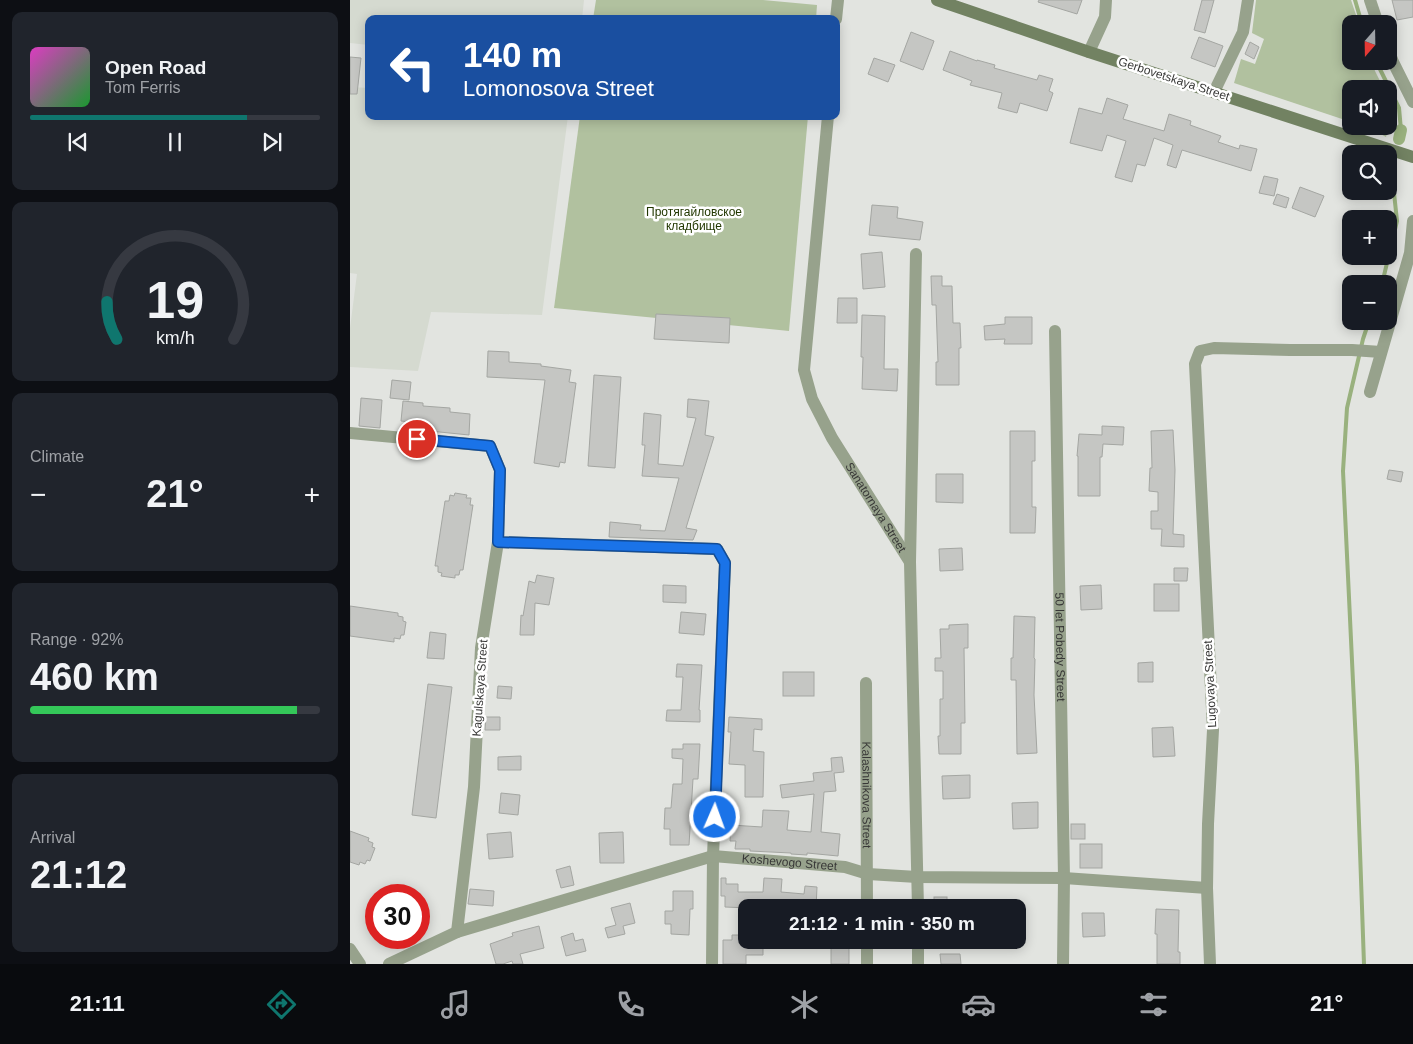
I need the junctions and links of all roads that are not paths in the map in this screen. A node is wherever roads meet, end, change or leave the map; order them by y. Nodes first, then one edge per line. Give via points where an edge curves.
1 (838, 0) edge
2 (937, 0) edge
3 (1106, 0) edge
4 (1248, 0) edge
5 (1370, 0) edge
6 (836, 15) edge
7 (1375, 15) edge
8 (1089, 52) junction
9 (1397, 70) edge
10 (1214, 92) junction
11 (1413, 102) edge
12 (828, 120) edge
13 (1413, 157) edge
14 (1413, 221) edge
15 (916, 254) dead end
16 (1055, 331) dead end
17 (1381, 352) junction
18 (1370, 392) dead end
19 (350, 433) edge
20 (498, 542) junction
21 (910, 562) junction
22 (866, 683) dead end
23 (713, 856) junction
24 (868, 874) junction
25 (918, 877) junction
26 (1064, 878) junction
27 (1207, 888) junction
28 (868, 899) edge
29 (918, 899) edge
30 (456, 932) junction
31 (867, 949) edge
32 (918, 949) edge
33 (350, 950) edge
34 (360, 964) edge
35 (389, 964) edge
36 (712, 964) edge
37 (867, 964) edge
38 (918, 964) edge
39 (1064, 964) edge
40 (1210, 964) edge

1 - 6 street
2 - 8 street, Gerbovetskaya Street
3 - 8 street via 1105,17
4 - 10 street via 1244,32
5 - 7 street
8 - 10 street, Gerbovetskaya Street
9 - 11 street
10 - 13 street, Gerbovetskaya Street
12 - 21 street, Sanatornaya Street via 804,370 812,399 832,438
14 - 17 street via 1410,253
15 - 21 street
16 - 26 street, 50 let Pobedy Street
17 - 18 street
17 - 27 street, Lugovaya Street via 1214,348 1200,351 1195,364 1213,730
19 - 20 street, Kagulskaya Street via 490,446 500,470
20 - 23 street via 717,549 725,563
20 - 30 street, Kagulskaya Street via 481,648 474,787
21 - 25 street, Sanatornaya Street
22 - 24 street, Kalashnikova Street
23 - 24 street, Koshevogo Street via 845,867
23 - 30 street, Koshevogo Street
23 - 36 street
24 - 25 street, Koshevogo Street
24 - 28 street, Kalashnikova Street
25 - 26 street, Koshevogo Street
25 - 29 street, Sanatornaya Street
26 - 27 street, Koshevogo Street
26 - 39 street, 50 let Pobedy Street
27 - 40 street, Lugovaya Street
30 - 35 street, Koshevogo Street
31 - 37 street
32 - 38 street
33 - 34 street

